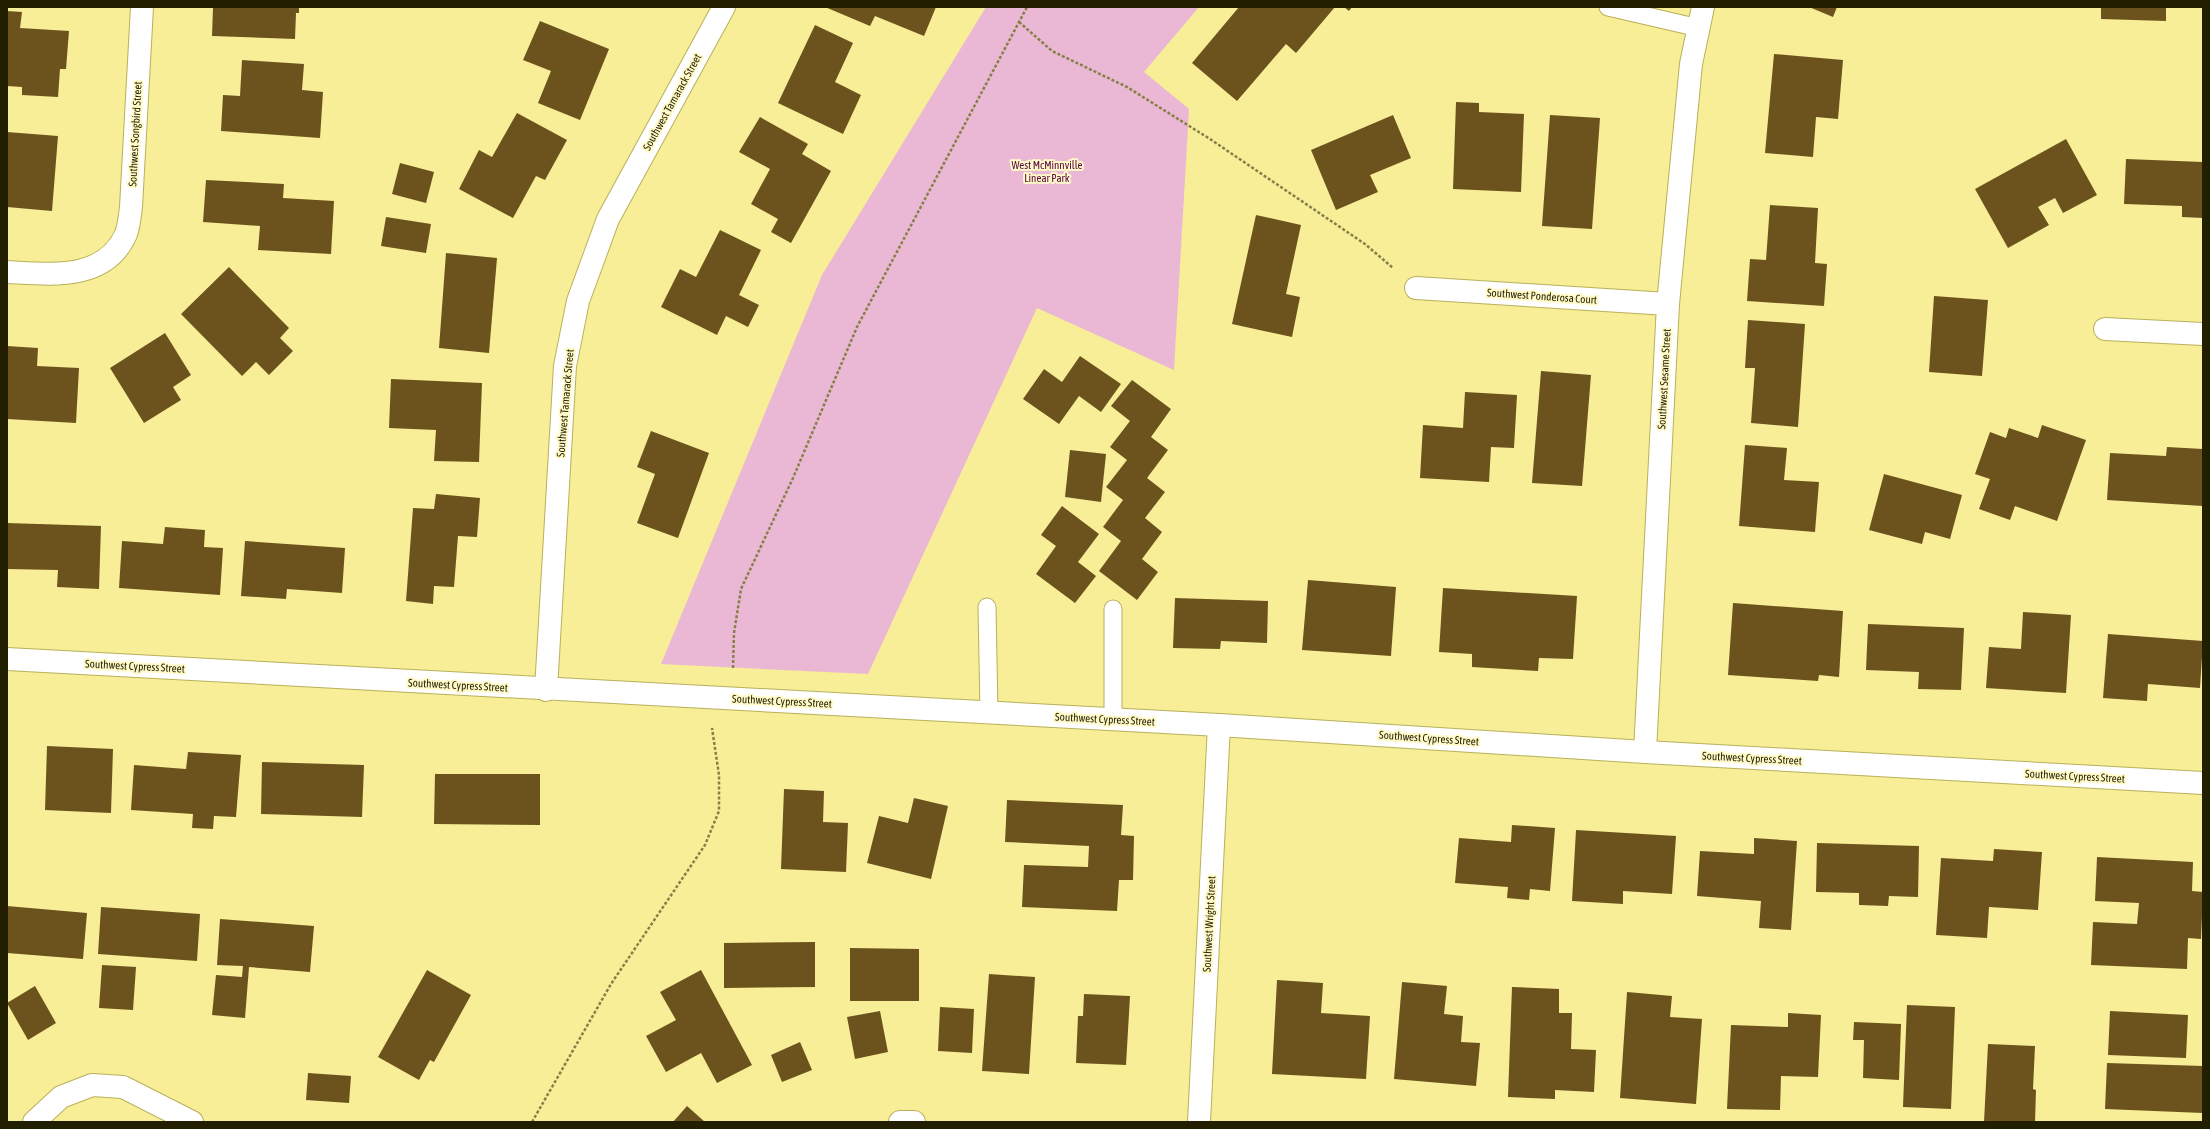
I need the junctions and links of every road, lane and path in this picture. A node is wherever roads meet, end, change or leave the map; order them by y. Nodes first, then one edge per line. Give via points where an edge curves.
1 (142, 7) edge
2 (724, 7) edge
3 (1027, 7) edge
4 (1606, 7) edge
5 (1701, 17) edge
6 (1019, 22) junction
7 (7, 272) edge
8 (1416, 288) joint
9 (1668, 304) junction
10 (2105, 329) dead end
11 (2203, 334) edge
12 (987, 607) dead end
13 (1113, 610) dead end
14 (7, 659) edge
15 (546, 690) junction
16 (715, 697) junction
17 (989, 712) junction
18 (1113, 719) junction
19 (1219, 725) junction
20 (1645, 752) junction
21 (2203, 783) edge
22 (34, 1122) edge
23 (192, 1122) edge
24 (532, 1122) edge
25 (900, 1122) edge
26 (914, 1122) edge
27 (1199, 1122) edge

1 - 7 street, Southwest Songbird Street via 131,207 126,234 110,256 86,270 53,274
2 - 15 street, Southwest Tamarack Street via 608,219 578,301 565,366
3 - 6 path
4 - 5 lane
5 - 9 street, Southwest Sesame Street via 1691,64
6 - 8 path via 1052,51 1127,87 1223,148 1365,244
6 - 16 path via 857,328 793,478 741,589 734,633 734,666
8 - 9 street, Southwest Ponderosa Court
9 - 20 street, Southwest Sesame Street
10 - 11 street
12 - 17 lane
13 - 18 lane
14 - 15 street, Southwest Cypress Street
15 - 16 street, Southwest Cypress Street
16 - 17 street, Southwest Cypress Street
16 - 24 path via 712,732 718,775 719,810 705,845 611,984
17 - 18 street, Southwest Cypress Street
18 - 19 street, Southwest Cypress Street
19 - 20 street, Southwest Cypress Street
19 - 27 street, Southwest Wright Street
20 - 21 street, Southwest Cypress Street
22 - 23 street via 61,1097 92,1085 123,1087
25 - 26 street

